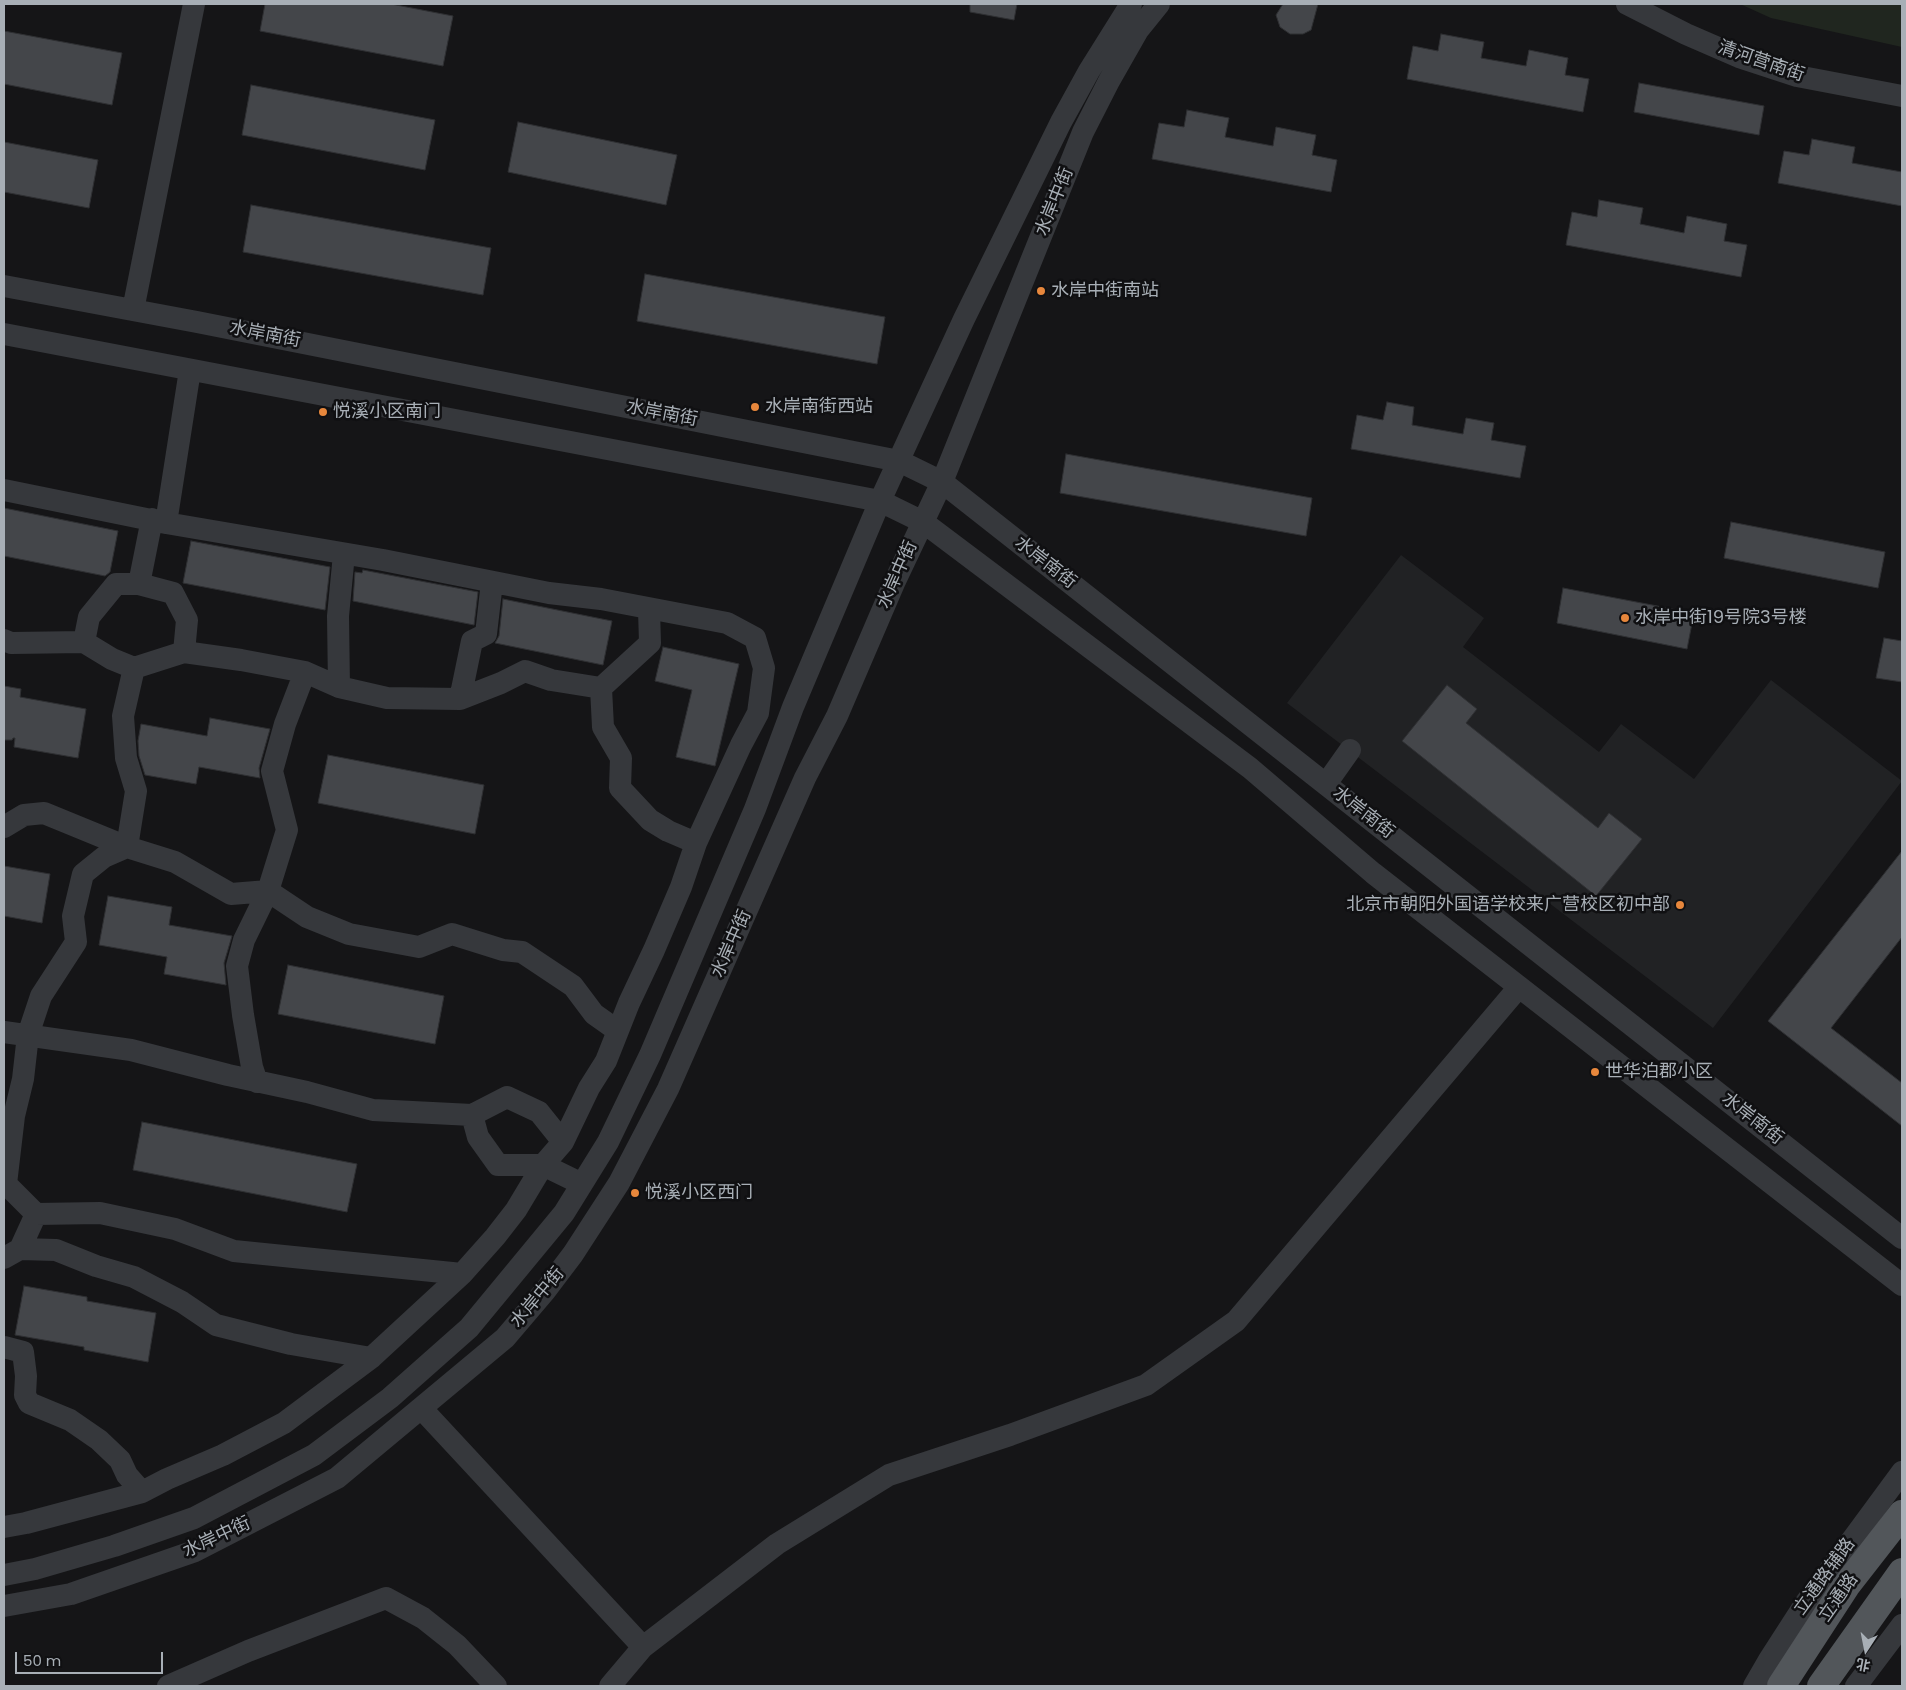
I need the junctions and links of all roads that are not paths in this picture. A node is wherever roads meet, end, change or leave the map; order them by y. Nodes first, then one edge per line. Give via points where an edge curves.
1 (194, 4) edge
2 (1131, 4) edge
3 (1159, 4) edge
4 (1627, 4) edge
5 (1902, 96) edge
6 (4, 286) edge
7 (132, 310) junction
8 (4, 334) edge
9 (190, 370) junction
10 (899, 461) junction
11 (942, 482) junction
12 (4, 490) edge
13 (880, 501) junction
14 (159, 521) junction
15 (923, 522) junction
16 (344, 554) junction
17 (492, 582) junction
18 (139, 584) junction
19 (649, 610) junction
20 (4, 640) edge
21 (84, 642) junction
22 (184, 652) junction
23 (134, 668) junction
24 (305, 672) junction
25 (339, 687) junction
26 (601, 688) junction
27 (460, 699) junction
28 (1350, 750) dead end
29 (1326, 784) junction
30 (4, 827) edge
31 (696, 844) junction
32 (127, 847) junction
33 (268, 892) junction
34 (1519, 986) junction
35 (618, 1031) junction
36 (4, 1032) edge
37 (28, 1035) junction
38 (257, 1082) junction
39 (472, 1115) junction
40 (562, 1142) junction
41 (544, 1165) junction
42 (5, 1184) edge
43 (582, 1184) junction
44 (36, 1214) junction
45 (1902, 1238) edge
46 (12, 1254) edge
47 (462, 1274) junction
48 (1902, 1285) edge
49 (4, 1347) edge
50 (371, 1358) junction
51 (421, 1408) junction
52 (1902, 1472) edge
53 (142, 1492) junction
54 (1902, 1514) edge
55 (4, 1527) edge
56 (1902, 1572) edge
57 (4, 1576) edge
58 (4, 1606) edge
59 (1902, 1625) edge
60 (643, 1648) junction
61 (168, 1686) edge
62 (496, 1686) edge
63 (610, 1686) edge
64 (1754, 1686) edge
65 (1781, 1686) edge
66 (1821, 1686) edge
67 (1856, 1686) edge

1 - 7 street
2 - 10 street, 水岸中街 via 1061,122 964,319
3 - 11 street, 水岸中街 via 1138,30 1083,132
4 - 5 street, 清河营南街 via 1739,57 1797,76
6 - 7 street, 水岸南街
7 - 10 street, 水岸南街
8 - 9 street
9 - 13 street
9 - 14 street
10 - 11 street, 水岸南街
10 - 13 street, 水岸中街
11 - 15 street, 水岸中街
11 - 29 street, 水岸南街
12 - 14 street
13 - 15 street
13 - 43 street, 水岸中街 via 650,1056 608,1142
14 - 16 street
14 - 18 street
15 - 34 street via 1250,768 1373,873
15 - 51 street, 水岸中街 via 837,716 805,778 668,1089 620,1183 573,1254 505,1338
16 - 17 street
16 - 25 street via 338,616
17 - 19 street
17 - 27 street via 486,634 472,641
18 - 21 street via 116,584 89,617
18 - 22 street via 173,593 187,620
19 - 26 street via 650,643
19 - 31 street via 727,623 755,638 764,668 758,713
20 - 21 street
21 - 23 street
22 - 23 street
22 - 24 street
23 - 32 street via 123,716 126,758 136,791
24 - 25 street
24 - 33 street via 284,724 272,772 287,830
25 - 27 street via 387,698
26 - 27 street via 525,672
26 - 31 street via 603,727 621,758 620,788 650,820
28 - 29 street
29 - 45 street, 水岸南街
30 - 32 street via 24,815 44,813
31 - 35 street via 681,888
32 - 33 street via 175,862 231,894
32 - 37 street via 104,857 83,874 73,916 76,942 41,996
33 - 35 street via 307,917 349,934 419,947 452,934 503,950 522,952 574,986 594,1014
33 - 38 street via 244,940 238,966 242,1015
34 - 48 street
34 - 60 street via 1236,1321 1146,1385 889,1475 777,1544
35 - 40 street via 606,1061
36 - 37 street
37 - 38 street via 131,1050
37 - 42 street
38 - 39 street via 373,1110
39 - 40 street via 507,1097 539,1112
39 - 41 street via 478,1137 498,1165
40 - 41 street
41 - 43 street
41 - 47 street via 496,1237
42 - 44 street
43 - 57 street, 水岸中街 via 564,1213 469,1328 390,1398 314,1455 194,1518 114,1546
44 - 46 street
44 - 47 street via 100,1213 175,1229 234,1250
46 - 50 street via 56,1250 134,1277 182,1302 216,1325 291,1344
47 - 50 street
49 - 53 street via 23,1352 28,1403 70,1420 98,1440 120,1460 127,1475
50 - 53 street via 284,1423 224,1455
51 - 58 street, 水岸中街 via 337,1478 195,1551 71,1594
51 - 60 street
52 - 64 street, 立通路辅路 via 1807,1600
53 - 55 street
54 - 65 main road, 立通路 via 1846,1586
56 - 66 main road, 立通路
59 - 67 street
60 - 63 street
61 - 62 street via 248,1651 386,1598 423,1618 457,1645

